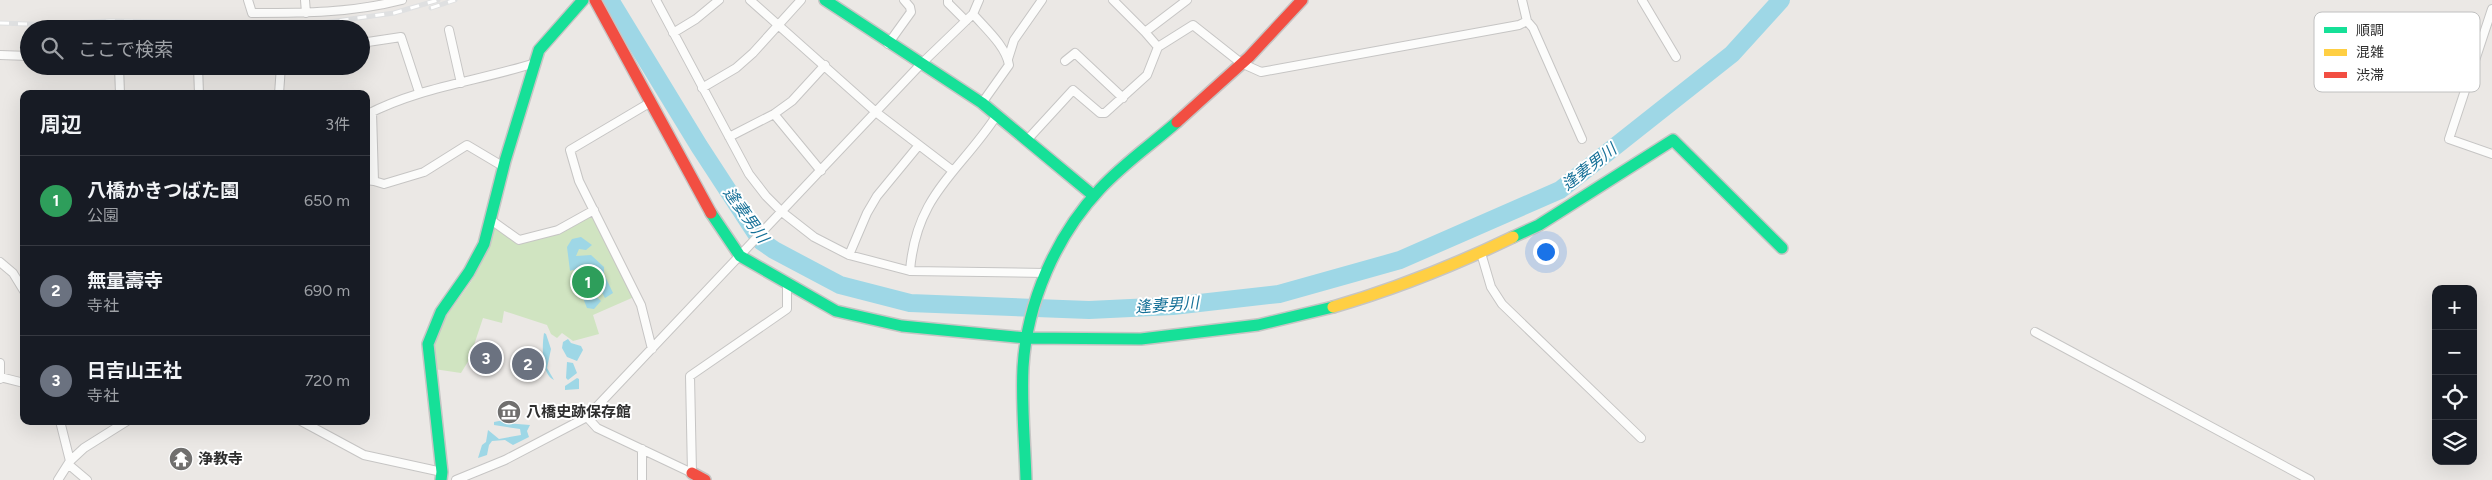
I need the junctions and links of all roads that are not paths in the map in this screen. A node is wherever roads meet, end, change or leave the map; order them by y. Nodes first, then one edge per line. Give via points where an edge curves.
1 (248, 0) edge
2 (305, 0) edge
3 (353, 0) edge
4 (402, 0) edge
5 (583, 0) edge
6 (595, 0) edge
7 (656, 0) edge
8 (719, 0) edge
9 (750, 0) edge
10 (802, 0) edge
11 (825, 0) edge
12 (904, 0) edge
13 (948, 0) edge
14 (979, 0) edge
15 (1042, 0) edge
16 (1113, 0) edge
17 (1302, 0) edge
18 (1522, 0) edge
19 (1642, 0) edge
20 (1182, 1) edge
21 (2492, 9) edge
22 (354, 10) junction
23 (306, 13) junction
24 (973, 14) junction
25 (966, 21) junction
26 (1527, 21) junction
27 (779, 25) junction
28 (449, 30) dead end
29 (1145, 32) junction
30 (673, 33) junction
31 (370, 41) edge
32 (888, 44) junction
33 (2480, 45) edge
34 (1158, 47) junction
35 (0, 55) edge
36 (20, 56) edge
37 (1676, 57) dead end
38 (1008, 59) junction
39 (1065, 61) dead end
40 (535, 63) junction
41 (1241, 63) junction
42 (921, 64) junction
43 (824, 65) junction
44 (119, 75) edge
45 (198, 75) edge
46 (280, 75) edge
47 (461, 83) junction
48 (702, 88) junction
49 (120, 90) edge
50 (198, 90) edge
51 (279, 90) edge
52 (419, 92) junction
53 (2465, 92) edge
54 (1123, 98) junction
55 (651, 102) junction
56 (982, 103) junction
57 (877, 112) junction
58 (370, 113) edge
59 (774, 114) junction
60 (997, 115) junction
61 (729, 138) junction
62 (1028, 139) junction
63 (1582, 139) dead end
64 (919, 145) junction
65 (2492, 154) edge
66 (504, 167) junction
67 (821, 171) junction
68 (953, 171) junction
69 (370, 181) edge
70 (1094, 196) junction
71 (594, 210) junction
72 (782, 212) junction
73 (491, 220) junction
74 (1782, 248) dead end
75 (742, 253) junction
76 (1481, 253) junction
77 (849, 255) junction
78 (0, 262) edge
79 (910, 271) junction
80 (1043, 278) junction
81 (20, 284) edge
82 (787, 285) junction
83 (2035, 332) dead end
84 (1027, 333) junction
85 (652, 349) junction
86 (0, 362) edge
87 (0, 378) edge
88 (20, 382) edge
89 (587, 417) junction
90 (61, 425) edge
91 (120, 425) edge
92 (308, 425) edge
93 (1641, 438) dead end
94 (642, 450) junction
95 (69, 462) junction
96 (692, 473) junction
97 (442, 476) edge
98 (58, 480) edge
99 (87, 480) edge
100 (456, 480) edge
101 (642, 480) edge
102 (705, 480) edge
103 (1026, 480) edge
104 (2310, 480) edge

1 - 23 street via 252,13
2 - 23 street
3 - 22 street
4 - 22 street
5 - 40 street via 539,50
6 - 55 street
7 - 30 street
8 - 30 street via 704,14
9 - 27 street
10 - 27 street
11 - 32 street
12 - 32 street via 911,12
13 - 25 street
14 - 24 street
15 - 38 street via 1014,40
16 - 29 street
17 - 41 street via 1282,25
18 - 26 street
19 - 37 street
20 - 29 street
21 - 33 street
22 - 23 street
24 - 25 street
24 - 38 street
25 - 42 street
26 - 41 street via 1291,68 1261,72
26 - 63 street
27 - 43 street
27 - 48 street via 736,68
28 - 47 street
29 - 34 street
30 - 48 street
31 - 52 street via 401,37
32 - 42 street
34 - 41 street via 1193,25
34 - 54 street via 1147,75
35 - 36 street
38 - 56 street via 1009,65
39 - 54 street via 1075,53
40 - 47 street
40 - 66 street
41 - 70 street
42 - 56 street
42 - 57 street
43 - 57 street
43 - 59 street via 792,101
44 - 49 street
45 - 50 street
46 - 51 street
47 - 52 street
48 - 61 street
52 - 58 street
53 - 65 street via 2449,139
54 - 62 street via 1103,114 1073,90
55 - 71 street via 570,150 579,181
55 - 75 street via 718,226
56 - 60 street
57 - 64 street
57 - 67 street
59 - 61 street
59 - 67 street
60 - 62 street
60 - 68 street
61 - 72 street via 749,174
62 - 70 street
64 - 68 street
64 - 77 street via 877,196
66 - 69 street via 467,145 424,172 384,184
66 - 73 street
67 - 72 street
68 - 79 street via 925,209 912,248
70 - 80 street
71 - 73 street via 558,230 519,240
71 - 85 street via 641,305
72 - 75 street
72 - 77 street via 814,237
73 - 97 street via 484,244 441,312 428,344
74 - 76 street via 1672,140 1538,225
75 - 82 street
75 - 85 street
76 - 84 street via 1374,295 1258,325 1141,339
76 - 93 street via 1491,287 1502,304
77 - 79 street
78 - 81 street
79 - 80 street
80 - 84 street
82 - 84 street via 836,311 883,322
82 - 96 street via 787,309 690,376
83 - 104 street
84 - 103 street via 1023,396
85 - 89 street
86 - 87 street
87 - 88 street
89 - 94 street via 597,428
89 - 100 street via 505,460
90 - 95 street
91 - 95 street
92 - 97 street via 364,455
94 - 96 street
94 - 101 street
95 - 98 street
95 - 99 street
96 - 102 street

